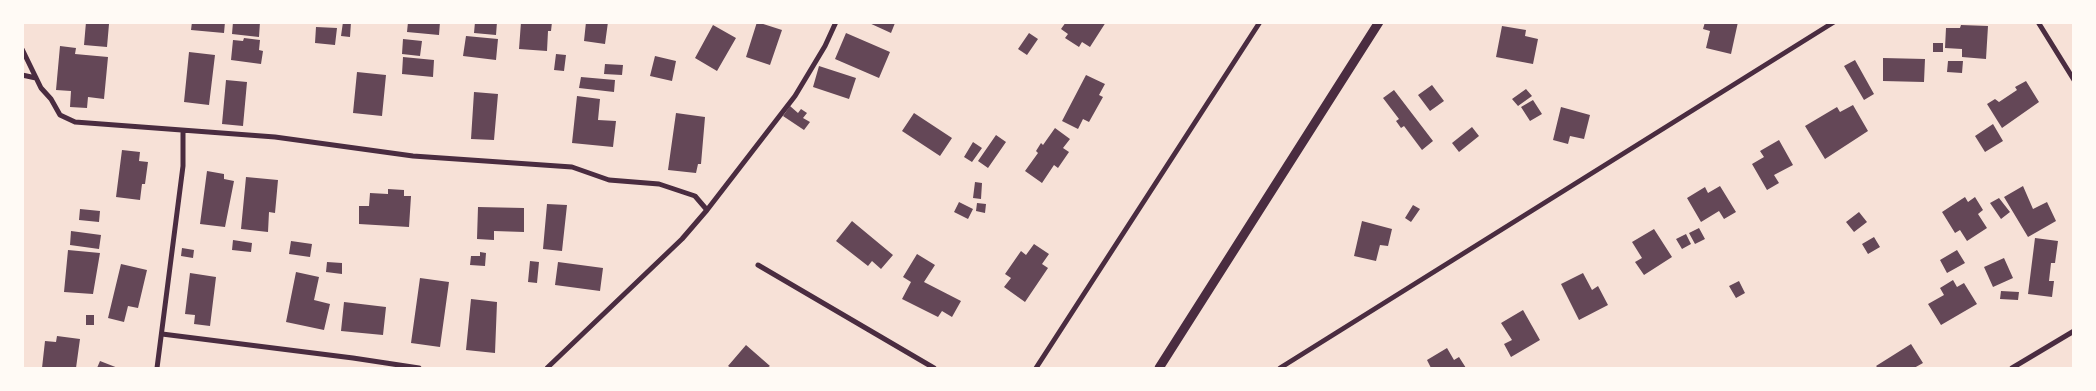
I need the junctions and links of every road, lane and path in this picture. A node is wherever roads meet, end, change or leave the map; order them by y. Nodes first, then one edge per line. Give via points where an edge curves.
1 (836, 22) edge
2 (1260, 22) edge
3 (1379, 22) edge
4 (1834, 22) edge
5 (2038, 22) edge
6 (22, 49) edge
7 (22, 75) edge
8 (36, 78) junction
9 (2074, 80) edge
10 (183, 131) junction
11 (707, 210) junction
12 (758, 265) dead end
13 (2074, 331) edge
14 (162, 334) junction
15 (157, 368) edge
16 (420, 368) edge
17 (547, 368) edge
18 (934, 368) edge
19 (1036, 368) edge
20 (1159, 368) edge
21 (1280, 368) edge
22 (2012, 368) edge

1 - 11 street via 795,96
2 - 19 street
3 - 20 main road
4 - 21 street
5 - 9 street
6 - 8 street
7 - 8 street
8 - 10 street via 60,115 75,122
10 - 11 street via 276,137 413,156 572,166 609,180 668,187 695,196
10 - 14 street via 183,166
11 - 17 street via 682,239
12 - 18 street
13 - 22 street
14 - 15 street
14 - 16 street

